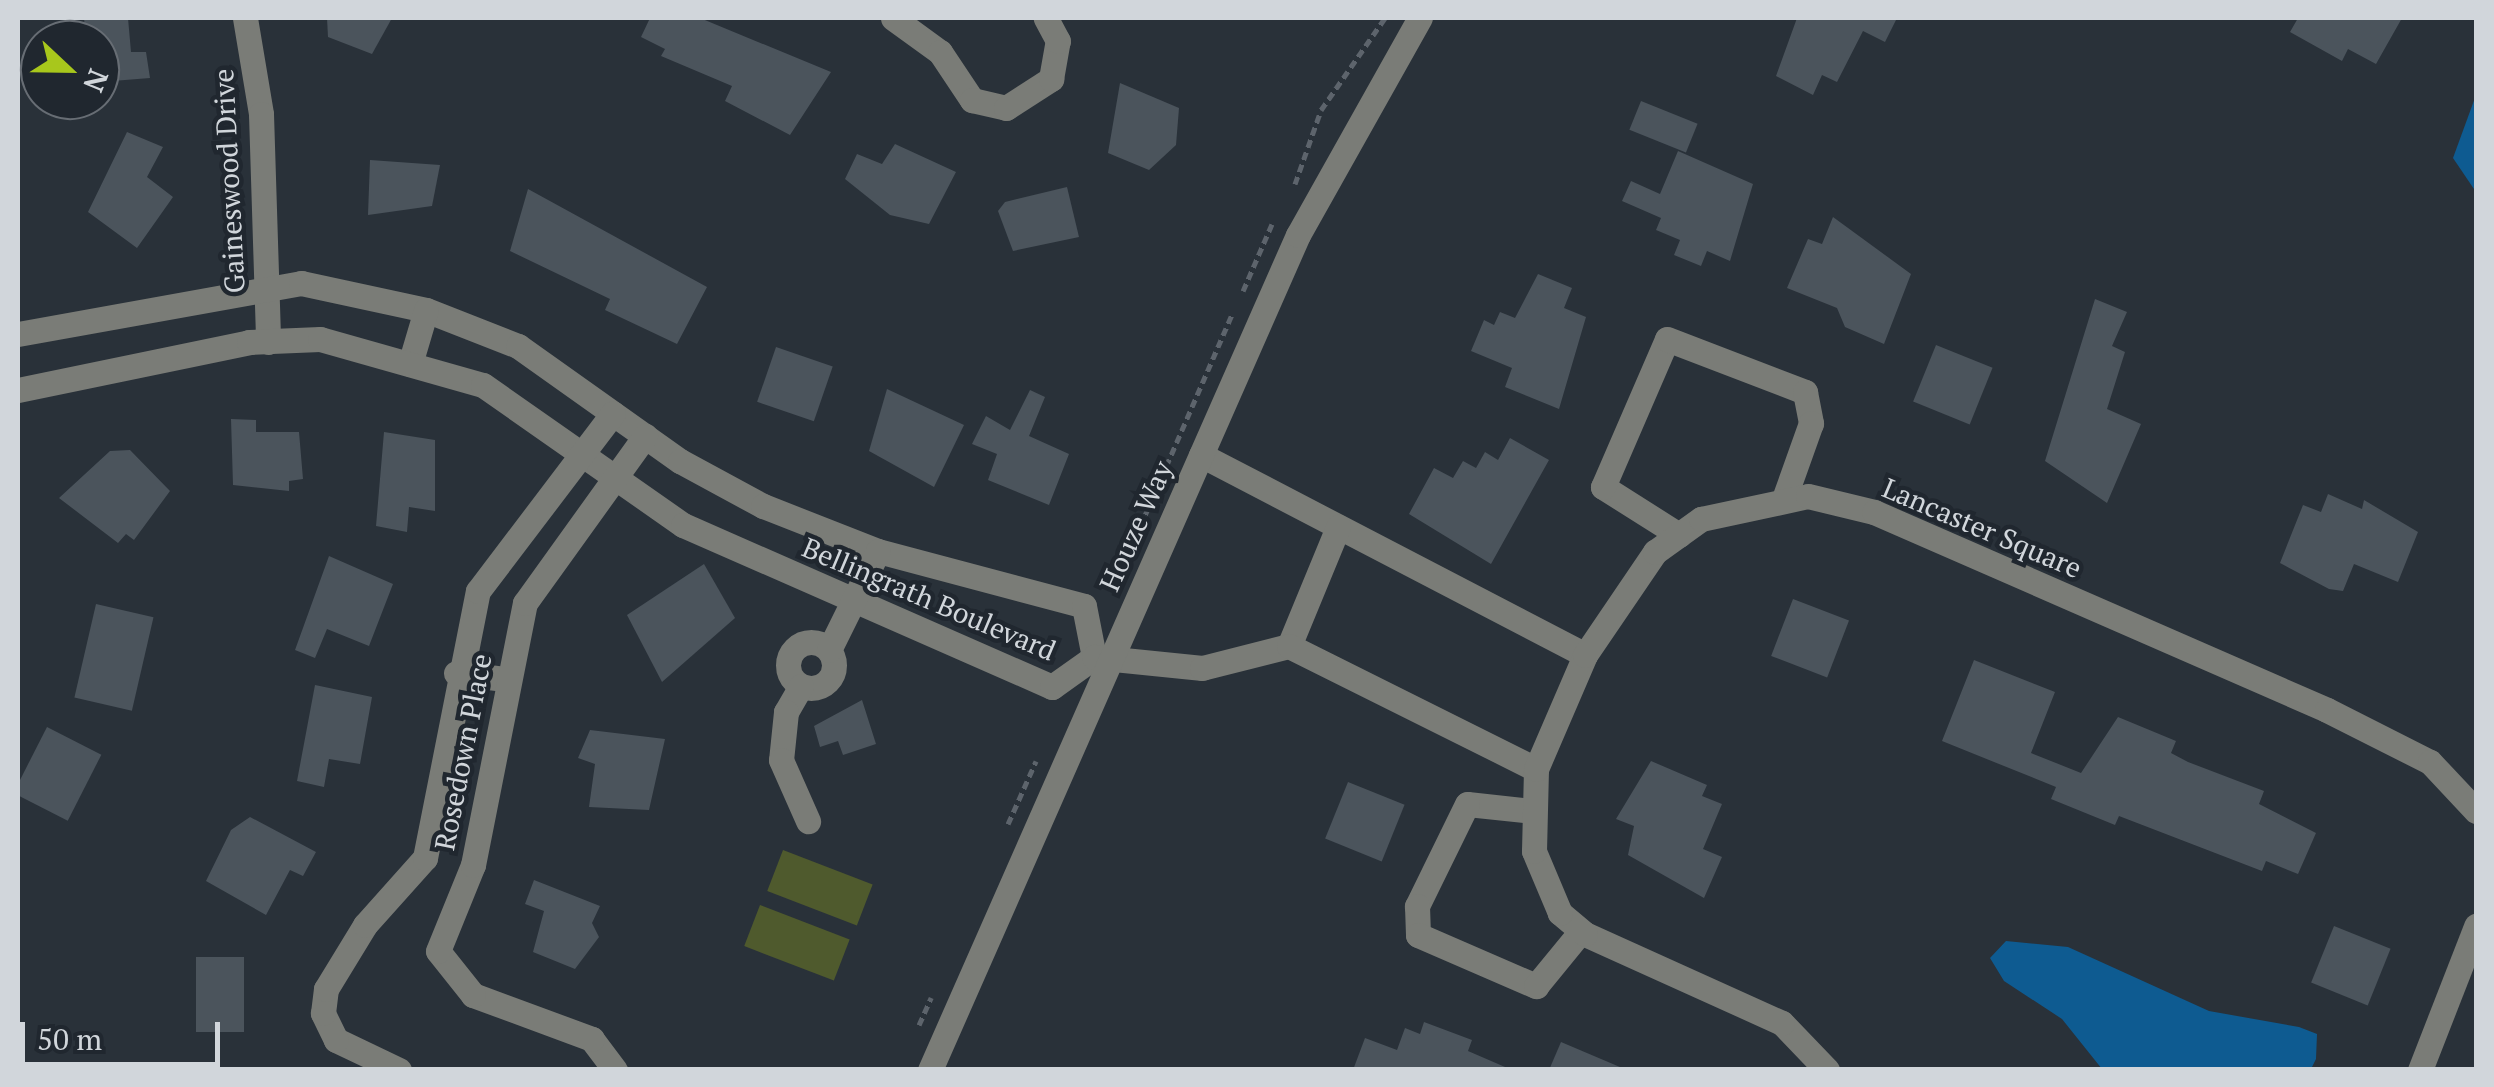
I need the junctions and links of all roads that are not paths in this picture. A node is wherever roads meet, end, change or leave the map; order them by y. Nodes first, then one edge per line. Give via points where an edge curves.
1 (245, 18) edge
2 (1046, 18) edge
3 (1420, 18) edge
4 (908, 21) edge
5 (264, 290) junction
6 (426, 310) junction
7 (18, 334) edge
8 (268, 342) junction
9 (410, 364) junction
10 (18, 390) edge
11 (613, 413) junction
12 (645, 436) junction
13 (582, 454) junction
14 (1201, 455) junction
15 (616, 481) junction
16 (1784, 499) junction
17 (1338, 527) junction
18 (1679, 535) junction
19 (878, 552) junction
20 (854, 600) junction
21 (1289, 646) junction
22 (1584, 654) junction
23 (1101, 659) junction
24 (456, 672) junction
25 (506, 678) junction
26 (1536, 769) junction
27 (2475, 802) edge
28 (1533, 811) junction
29 (808, 821) dead end
30 (2476, 926) edge
31 (1581, 931) junction
32 (399, 1070) edge
33 (614, 1070) edge
34 (930, 1070) edge
35 (1827, 1070) edge
36 (2420, 1070) edge

1 - 5 street, Gaineswood Drive via 261,114
2 - 4 street via 1058,41 1051,79 1006,108 959,88
3 - 14 street, Houze Way via 1298,235
5 - 6 street, Bellingrath Boulevard via 300,283
5 - 7 street, Bellingrath Boulevard
5 - 8 street, Gaineswood Drive
6 - 9 street
6 - 11 street, Bellingrath Boulevard via 518,346
8 - 9 street, Bellingrath Boulevard via 320,339
8 - 10 street, Bellingrath Boulevard
9 - 13 street, Bellingrath Boulevard via 483,385
11 - 12 street, Bellingrath Boulevard
11 - 13 street, Rosedown Place
12 - 15 street, Rosedown Place
12 - 19 street, Bellingrath Boulevard via 763,506
13 - 15 street, Bellingrath Boulevard
13 - 24 street, Rosedown Place via 478,591
14 - 17 street
14 - 23 street, Houze Way
15 - 20 street, Bellingrath Boulevard via 682,525
15 - 25 street, Rosedown Place via 525,603
16 - 18 street, Lancaster Square via 1700,519
16 - 18 street via 1811,423 1805,392 1666,339 1603,487
16 - 27 street, Lancaster Square via 1874,512 2326,710 2430,762
17 - 21 street
17 - 22 street
18 - 22 street, Lancaster Square via 1630,582
19 - 20 street
19 - 23 street, Bellingrath Boulevard via 1084,606
20 - 23 street, Bellingrath Boulevard via 1052,687
20 - 29 street via 829,650 827,682 801,686 786,712 781,760
21 - 23 street via 1238,666
21 - 26 street
22 - 26 street, Lancaster Square
23 - 34 street, Houze Way
24 - 25 street
24 - 32 street, Rosedown Place via 426,858 326,990 323,1012 336,1040
25 - 33 street, Rosedown Place via 473,865 438,951 473,996 592,1039
26 - 28 street, Lancaster Square
28 - 31 street, Lancaster Square via 1534,851 1560,913
28 - 31 street via 1467,804 1417,906 1418,935 1536,986
30 - 36 street
31 - 35 street, Lancaster Square via 1782,1023

